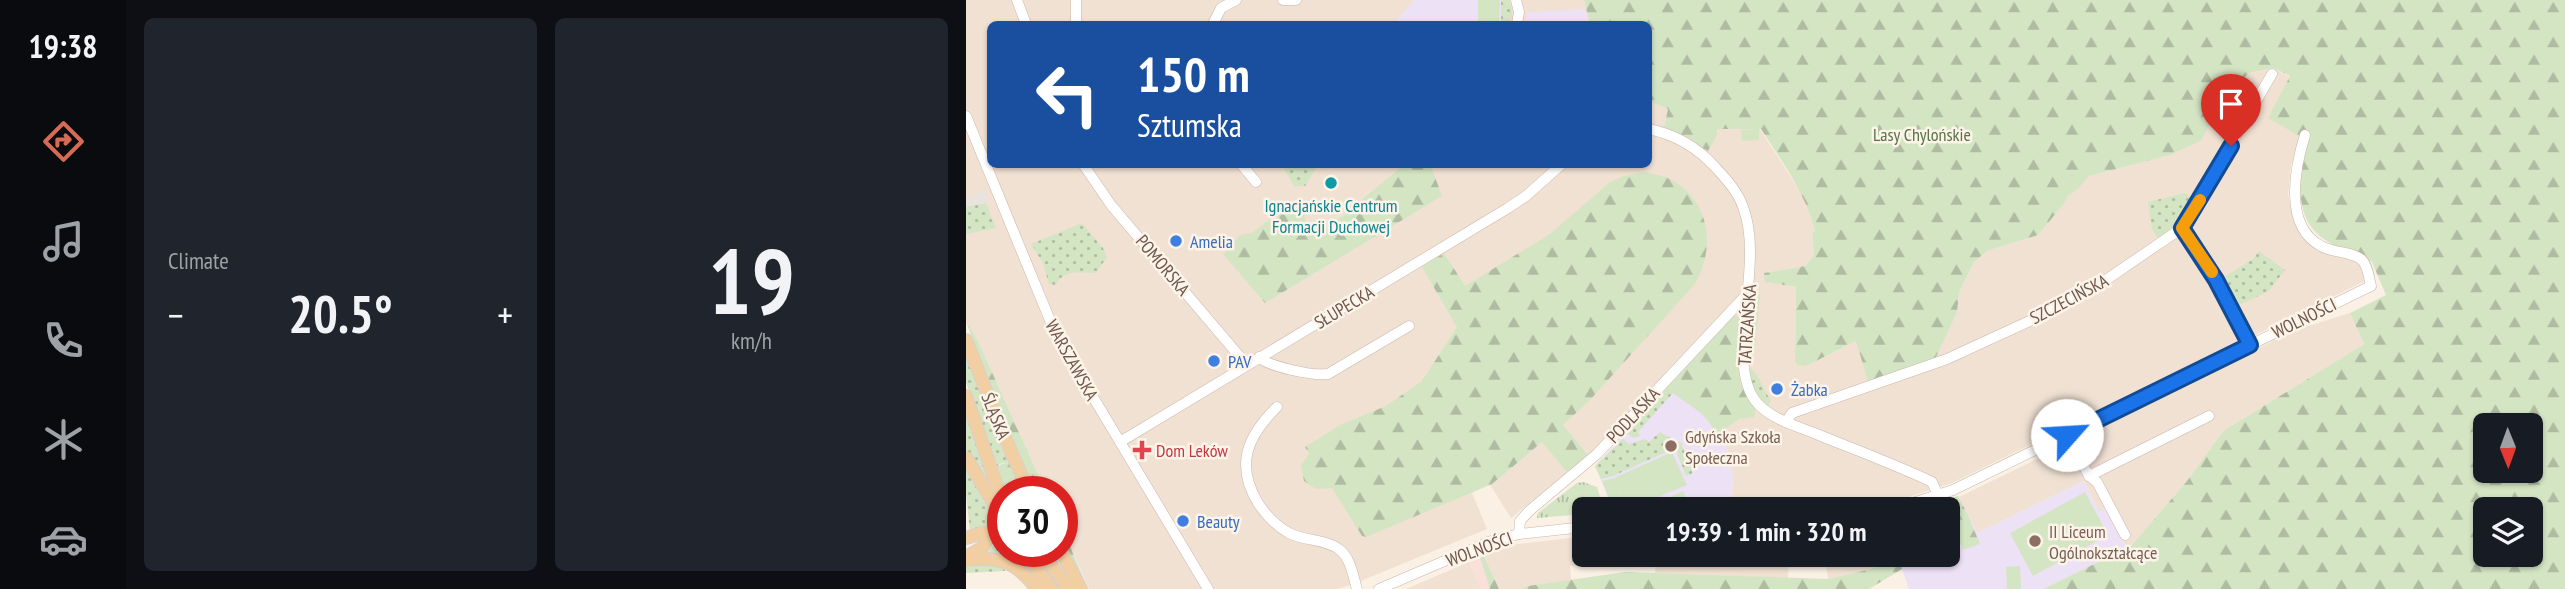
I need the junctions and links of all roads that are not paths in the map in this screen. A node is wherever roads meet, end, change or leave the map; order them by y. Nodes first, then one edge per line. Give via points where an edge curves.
1 (1017, 0) edge
2 (1076, 0) edge
3 (1236, 0) edge
4 (1283, 0) edge
5 (1296, 0) edge
6 (1516, 0) edge
7 (1025, 21) edge
8 (1076, 21) edge
9 (1214, 21) edge
10 (1518, 21) edge
11 (2272, 74) dead end
12 (966, 116) edge
13 (1652, 130) edge
14 (2305, 135) dead end
15 (987, 168) edge
16 (987, 168) edge
17 (1086, 168) edge
18 (1244, 168) edge
19 (1558, 168) edge
20 (1256, 182) dead end
21 (2182, 228) junction
22 (1749, 292) junction
23 (1409, 326) dead end
24 (966, 340) edge
25 (2250, 345) junction
26 (1259, 357) junction
27 (1246, 364) junction
28 (966, 396) edge
29 (1277, 407) dead end
30 (2210, 416) dead end
31 (1786, 422) junction
32 (2067, 435) junction
33 (1119, 442) junction
34 (966, 457) edge
35 (994, 476) edge
36 (1022, 476) edge
37 (2089, 476) junction
38 (1938, 495) junction
39 (1932, 497) edge
40 (987, 501) edge
41 (1572, 528) edge
42 (987, 530) edge
43 (1519, 534) junction
44 (2125, 535) dead end
45 (966, 538) edge
46 (987, 541) edge
47 (966, 559) edge
48 (1037, 567) edge
49 (1053, 567) edge
50 (1069, 567) edge
51 (1037, 589) edge
52 (1051, 589) edge
53 (1068, 589) edge
54 (1081, 589) edge
55 (1208, 589) edge
56 (1357, 589) edge
57 (1378, 589) edge

1 - 7 street
2 - 8 street
3 - 9 street via 1221,8
4 - 5 street
6 - 10 street
11 - 21 street, SZCZECIŃSKA
12 - 15 street, WARSZAWSKA
13 - 22 street, TATRZAŃSKA via 1689,145 1731,186 1748,225
14 - 25 street, WOLNOŚCI via 2296,204 2304,230 2322,247 2360,258 2371,286
16 - 33 street, WARSZAWSKA via 1051,325
17 - 27 street, POMORSKA via 1111,205
18 - 20 street
19 - 26 street, SŁUPECKA via 1508,208
21 - 25 street
21 - 31 street, SZCZECIŃSKA via 2101,284 2047,313 1947,359 1792,413
22 - 31 street, TATRZAŃSKA via 1742,357 1745,382 1759,405
22 - 43 street, PODLASKA via 1597,454 1529,510 1520,522
23 - 26 street via 1324,375 1266,363
24 - 36 main road, ŚLĄSKA
25 - 32 street, WOLNOŚCI
26 - 27 street, SŁUPECKA
27 - 33 street, SŁUPECKA
28 - 35 main road
29 - 56 street via 1256,430 1248,449 1250,488 1281,528 1341,551
30 - 37 street
31 - 38 street, TATRZAŃSKA via 1932,482
32 - 37 street
32 - 38 street, WOLNOŚCI
33 - 55 street, WARSZAWSKA
34 - 40 main road, bridge
37 - 44 street via 2097,482
38 - 39 street, WOLNOŚCI
41 - 43 street, WOLNOŚCI
42 - 45 main road
43 - 57 street, WOLNOŚCI
46 - 47 main road
47 - 51 main road via 1008,563
48 - 52 main road
49 - 53 main road
50 - 54 main road

